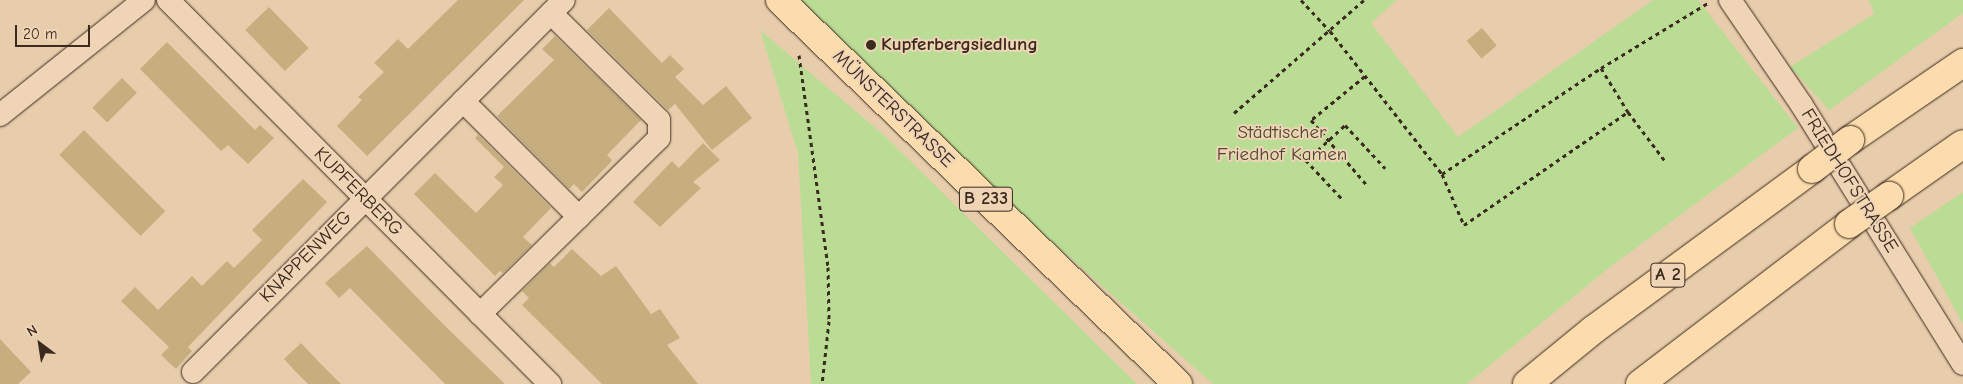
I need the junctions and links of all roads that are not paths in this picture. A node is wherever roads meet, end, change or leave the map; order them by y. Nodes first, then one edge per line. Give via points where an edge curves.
1 (144, 0) edge
2 (168, 0) edge
3 (1730, 0) edge
4 (558, 6) edge
5 (787, 7) edge
6 (1963, 63) edge
7 (463, 101) junction
8 (0, 115) edge
9 (1963, 144) edge
10 (364, 198) junction
11 (579, 217) junction
12 (480, 314) junction
13 (1963, 364) edge
14 (193, 372) dead end
15 (550, 384) edge
16 (1178, 384) edge
17 (1527, 384) edge
18 (1640, 384) edge

1 - 8 street
2 - 10 street, KUPFERBERG
3 - 13 street, FRIEDHOFSTRASSE via 1801,104
4 - 7 street, KNAPPENWEG
4 - 11 street, KNAPPENWEG via 660,120 658,138
5 - 16 main road, MÜNSTERSTRASSE / B 233
6 - 17 main road, A 2, bridge via 1850,140 1593,330
7 - 10 street, KNAPPENWEG
7 - 11 street
9 - 18 main road, bridge via 1849,224
10 - 12 street, KUPFERBERG
10 - 14 street, KNAPPENWEG
11 - 12 street, KNAPPENWEG
12 - 15 street, KUPFERBERG

